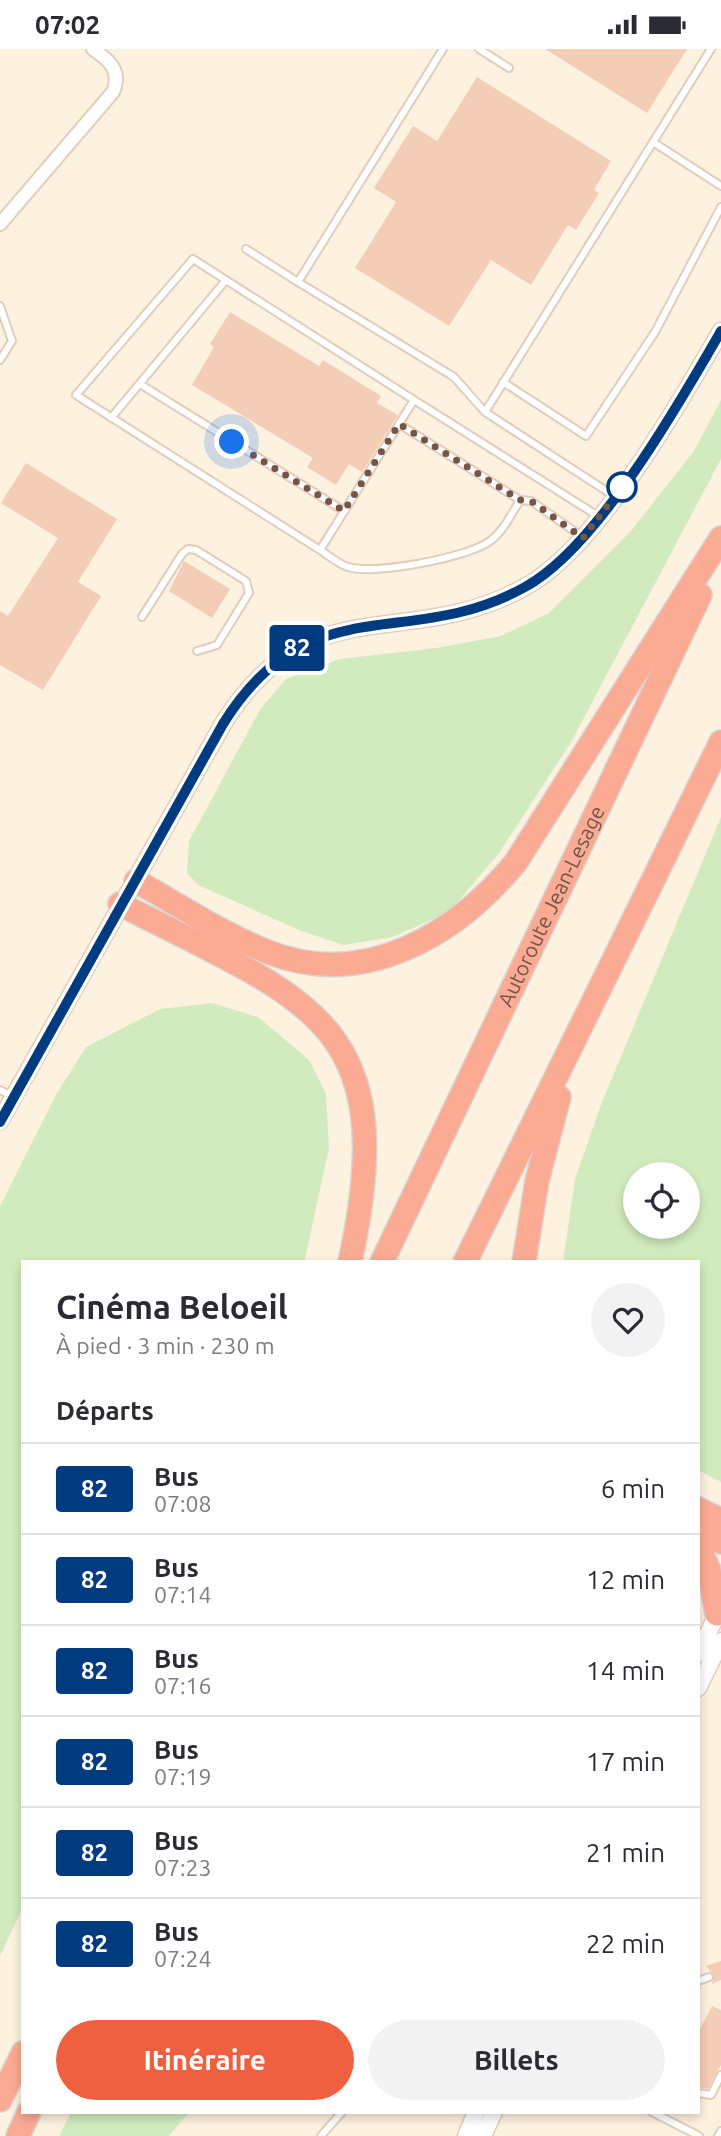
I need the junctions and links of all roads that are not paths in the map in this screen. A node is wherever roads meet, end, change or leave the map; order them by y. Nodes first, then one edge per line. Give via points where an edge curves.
1 (93, 49) edge
2 (443, 49) edge
3 (479, 49) edge
4 (712, 49) edge
5 (721, 54) edge
6 (509, 68) dead end
7 (653, 142) junction
8 (721, 186) edge
9 (721, 207) edge
10 (0, 224) edge
11 (246, 249) dead end
12 (226, 280) junction
13 (298, 282) junction
14 (0, 306) edge
15 (721, 331) edge
16 (0, 360) edge
17 (503, 382) junction
18 (140, 384) junction
19 (414, 400) junction
20 (485, 412) junction
21 (111, 418) junction
22 (399, 424) junction
23 (615, 496) junction
24 (520, 500) junction
25 (344, 511) junction
26 (600, 517) junction
27 (583, 538) junction
28 (721, 538) edge
29 (320, 549) junction
30 (721, 551) edge
31 (142, 617) dead end
32 (197, 650) dead end
33 (721, 742) edge
34 (136, 881) junction
35 (120, 904) junction
36 (571, 1051) junction
37 (7, 1093) edge
38 (0, 1121) edge
39 (350, 1260) edge
40 (383, 1260) edge
41 (467, 1260) edge
42 (524, 1260) edge
43 (700, 1510) edge
44 (721, 1520) edge
45 (700, 1535) edge
46 (721, 1542) edge
47 (700, 1550) edge
48 (719, 1610) edge
49 (721, 1642) edge
50 (700, 1650) edge
51 (700, 1684) edge
52 (709, 1977) dead end
53 (700, 1980) edge
54 (21, 2057) edge
55 (721, 2075) edge
56 (700, 2092) edge
57 (0, 2100) edge
58 (28, 2114) edge
59 (340, 2114) edge
60 (475, 2114) edge
61 (493, 2114) edge
62 (656, 2114) edge
63 (721, 2131) edge
64 (18, 2136) edge
65 (321, 2136) edge
66 (466, 2136) edge
67 (484, 2136) edge
68 (699, 2136) edge
69 (718, 2136) edge

1 - 10 street via 114,68 113,92
2 - 13 lane
3 - 6 lane
4 - 5 lane
4 - 7 lane
7 - 8 lane
7 - 17 lane
9 - 17 lane via 654,332 586,436
11 - 13 lane
12 - 18 lane
12 - 19 lane
12 - 21 lane via 193,259 76,395
13 - 20 lane via 454,377
14 - 16 lane via 12,341
15 - 23 street
17 - 20 lane
18 - 21 lane
18 - 25 lane
19 - 22 lane
19 - 26 lane
20 - 23 lane
21 - 29 lane
22 - 24 lane
22 - 25 lane
23 - 26 street
24 - 27 lane via 531,501
24 - 29 lane via 495,538 447,558 349,568
25 - 29 lane
26 - 27 street
27 - 34 street via 545,575 497,600 437,617 331,633 279,658 256,677 231,712
28 - 34 highway via 525,849 481,901 433,937 374,960 298,961 255,947
30 - 40 highway, Autoroute Jean-Lesage
31 - 32 lane via 186,550 196,550 244,580 249,593 217,645
33 - 36 highway
34 - 35 street
35 - 37 street
35 - 39 highway via 280,988 310,1010 338,1044 357,1085 365,1128 364,1177
36 - 41 highway
36 - 42 highway via 537,1181
37 - 38 street
43 - 44 highway
45 - 46 highway
47 - 48 highway
48 - 50 street
49 - 51 street
52 - 53 lane
54 - 57 highway
55 - 56 lane via 711,2095
58 - 64 highway
59 - 65 lane
60 - 66 street
61 - 67 street
62 - 68 lane
63 - 69 lane

